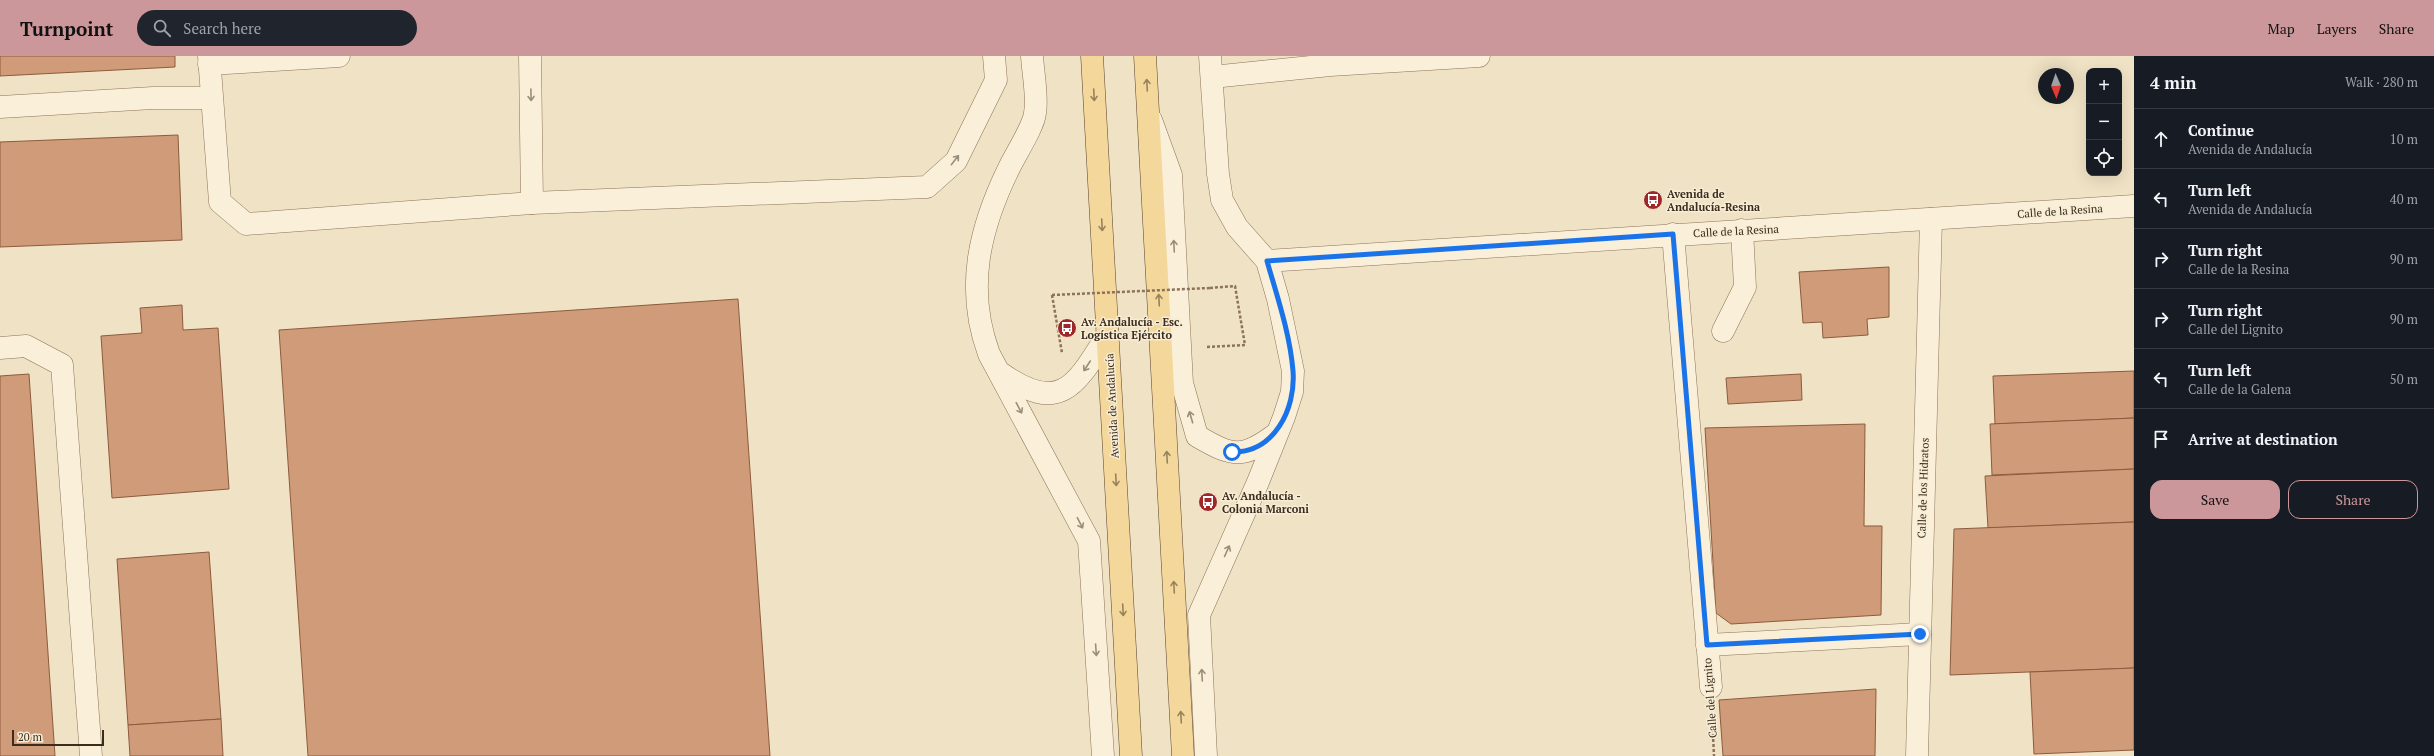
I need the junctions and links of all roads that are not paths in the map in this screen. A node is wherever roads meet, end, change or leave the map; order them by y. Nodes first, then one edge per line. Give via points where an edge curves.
1 (340, 56) edge
2 (530, 56) edge
3 (994, 56) edge
4 (1032, 56) edge
5 (1092, 56) edge
6 (1145, 56) edge
7 (1479, 56) edge
8 (209, 60) edge
9 (1211, 66) edge
10 (211, 98) junction
11 (0, 107) edge
12 (1148, 114) junction
13 (532, 203) junction
14 (2134, 206) edge
15 (1931, 219) junction
16 (1742, 230) junction
17 (1673, 234) junction
18 (1267, 261) junction
19 (1723, 331) dead end
20 (1108, 334) junction
21 (0, 348) edge
22 (1001, 373) junction
23 (1276, 434) junction
24 (1920, 634) junction
25 (1707, 645) junction
26 (1711, 687) road end
27 (91, 756) edge
28 (1103, 756) edge
29 (1131, 756) edge
30 (1183, 756) edge
31 (1206, 756) edge
32 (1918, 756) edge

1 - 8 street
2 -> 13 street
13 -> 3 street via 927,187 956,161 996,80
4 - 22 street via 1036,114 997,195 981,239 976,270 981,332 989,354
5 -> 20 main road, Avenida de Andalucía
12 -> 6 main road
7 - 9 street via 1330,65
8 - 10 street
9 - 18 street via 1222,200 1237,227
10 - 11 street via 153,98
10 - 13 street via 220,202 246,224
23 -> 12 street via 1256,448 1245,452 1232,452 1214,446 1197,436 1182,383 1171,175
30 -> 12 main road
14 - 15 street, Calle de la Resina
15 - 16 street, Calle de la Resina
15 - 24 street, Calle de los Hidratos
16 - 17 street, Calle de la Resina
16 - 19 street via 1745,287
17 - 18 street, Calle de la Resina
17 - 25 street, Calle del Lignito
18 - 23 street via 1293,371 1292,392
20 -> 22 street via 1085,370 1065,390 1051,394 1034,393
20 -> 29 main road, Avenida de Andalucía
21 - 27 street via 26,346 62,365
22 -> 28 street via 1089,541
31 -> 23 street via 1199,614 1258,482
24 - 25 street
24 - 32 street, Calle de los Hidratos
25 - 26 street, Calle del Lignito

